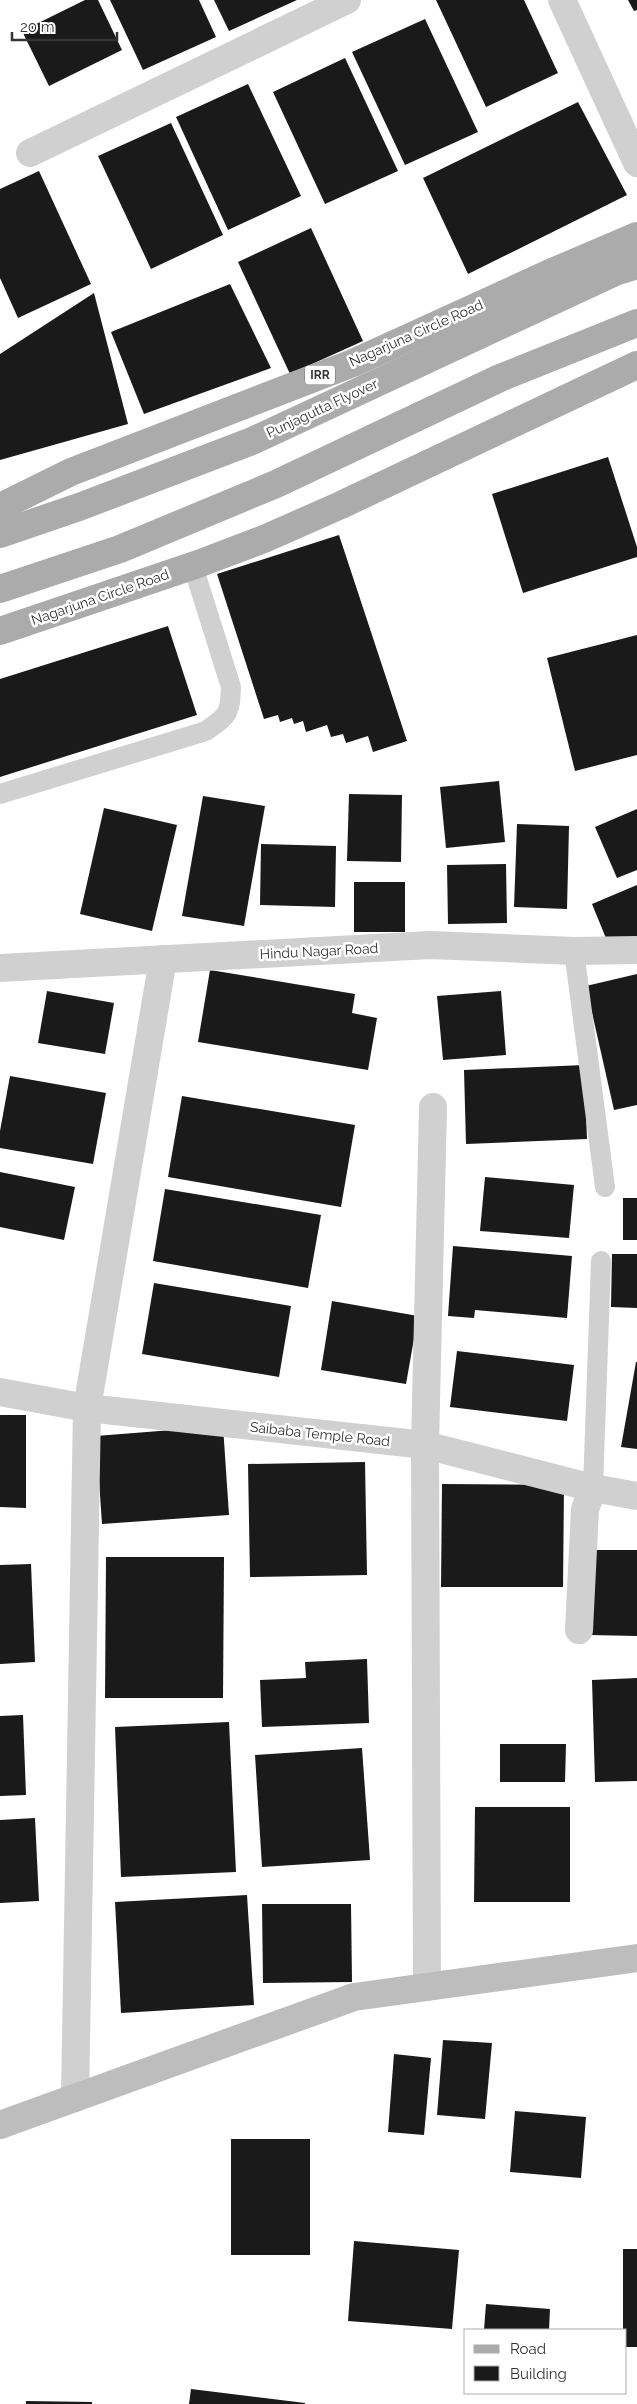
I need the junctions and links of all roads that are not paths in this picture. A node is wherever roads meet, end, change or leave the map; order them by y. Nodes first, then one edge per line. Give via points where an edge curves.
1 (347, 0) edge
2 (562, 0) edge
3 (30, 153) dead end
4 (637, 163) edge
5 (637, 236) edge
6 (637, 265) edge
7 (637, 323) edge
8 (637, 365) edge
9 (0, 507) edge
10 (0, 534) edge
11 (193, 566) junction
12 (0, 589) edge
13 (0, 631) edge
14 (0, 794) edge
15 (574, 950) junction
16 (637, 950) edge
17 (163, 959) junction
18 (0, 968) edge
19 (433, 1107) dead end
20 (605, 1187) dead end
21 (601, 1261) dead end
22 (0, 1392) edge
23 (87, 1408) junction
24 (425, 1445) junction
25 (593, 1488) junction
26 (637, 1496) edge
27 (579, 1630) dead end
28 (637, 1958) edge
29 (426, 1987) junction
30 (76, 2098) junction
31 (0, 2125) edge

1 - 3 street
2 - 4 street
5 - 9 main road, Nagarjuna Circle Road / IRR via 353,362 71,472
6 - 10 main road, Punjagutta Flyover / IRR via 615,272 252,441
7 - 12 main road via 500,378 276,484 120,549
8 - 11 main road, Nagarjuna Circle Road via 341,505
11 - 13 main road, Nagarjuna Circle Road
11 - 14 lane via 231,687 226,717 206,731
15 - 16 street, Hindu Nagar Road
15 - 17 street, Hindu Nagar Road via 430,945
15 - 20 lane
17 - 18 street, Hindu Nagar Road
17 - 23 street
19 - 24 street
21 - 25 lane
22 - 23 street, Saibaba Temple Road
23 - 24 street, Saibaba Temple Road
23 - 30 street
24 - 25 street, Saibaba Temple Road
24 - 29 street
25 - 26 street, Saibaba Temple Road
25 - 27 street via 585,1509
28 - 29 street
29 - 30 street via 354,1997
30 - 31 street

